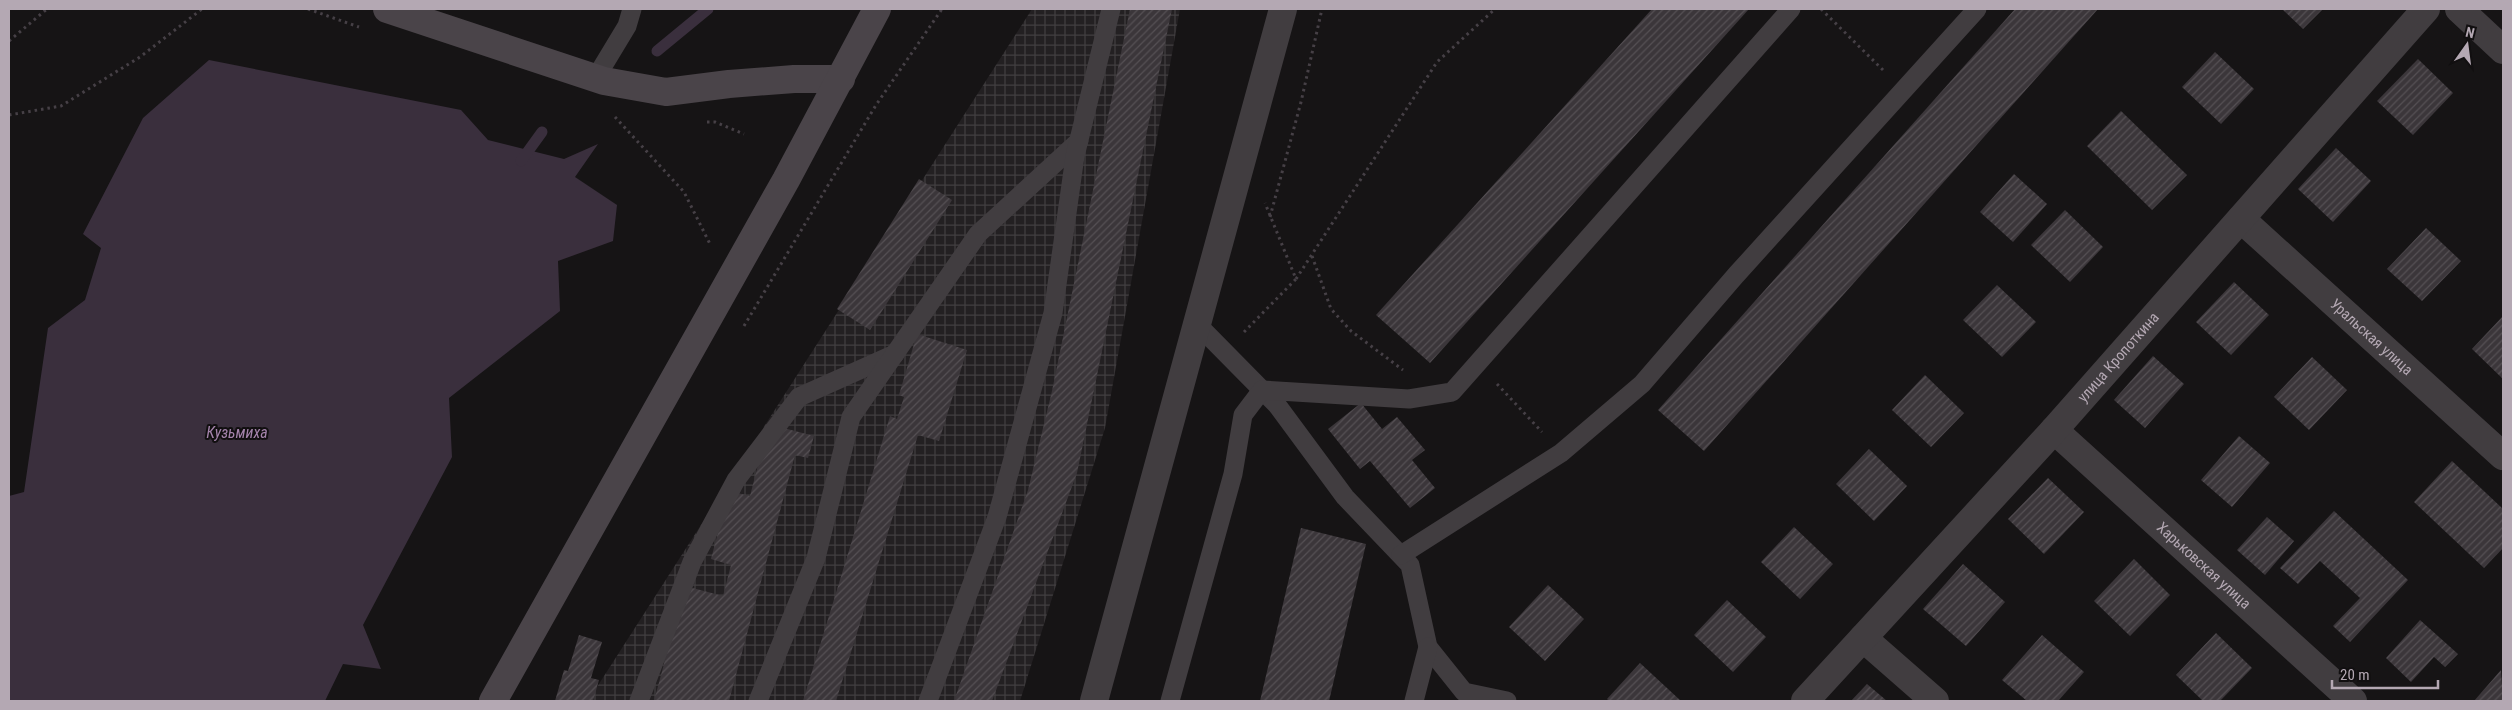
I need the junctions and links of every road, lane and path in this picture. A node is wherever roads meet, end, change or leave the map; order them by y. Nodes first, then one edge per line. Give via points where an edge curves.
1 (47, 9) edge
2 (202, 9) edge
3 (387, 9) edge
4 (632, 9) edge
5 (877, 9) edge
6 (942, 9) edge
7 (1111, 9) edge
8 (1283, 9) edge
9 (1322, 9) edge
10 (1495, 9) edge
11 (1791, 9) edge
12 (1821, 9) edge
13 (1978, 9) edge
14 (2426, 9) edge
15 (2459, 9) edge
16 (9, 41) edge
17 (2503, 50) edge
18 (595, 79) junction
19 (841, 79) junction
20 (1903, 91) junction
21 (9, 115) edge
22 (614, 117) dead end
23 (1079, 141) junction
24 (1264, 200) dead end
25 (1270, 217) junction
26 (2241, 220) junction
27 (710, 244) dead end
28 (1312, 255) junction
29 (1296, 279) junction
30 (1197, 324) junction
31 (740, 334) dead end
32 (1225, 352) junction
33 (895, 354) junction
34 (1478, 363) junction
35 (1262, 390) junction
36 (1439, 394) junction
37 (2054, 430) junction
38 (1561, 453) junction
39 (2503, 456) edge
40 (1401, 555) junction
41 (1863, 638) junction
42 (1428, 647) junction
43 (493, 701) edge
44 (639, 701) edge
45 (758, 701) edge
46 (928, 701) edge
47 (1094, 701) edge
48 (1170, 701) edge
49 (1414, 701) edge
50 (1507, 701) edge
51 (1805, 701) edge
52 (1935, 701) edge
53 (2353, 701) edge

1 - 16 path
2 - 21 path via 140,57 61,106
3 - 18 main road
4 - 18 lane via 627,26
5 - 19 main road
6 - 31 path via 876,105
7 - 23 lane
8 - 30 street
9 - 25 path
10 - 28 path via 1437,62
11 - 34 lane
12 - 20 path
13 - 20 lane
14 - 26 street, улица Кропоткина
15 - 17 street
18 - 19 main road via 666,92 794,79
19 - 43 main road
20 - 38 lane via 1642,384
22 - 27 path via 684,192
23 - 33 lane via 978,234
23 - 46 lane via 1052,314 996,517
24 - 25 path
25 - 29 path
26 - 37 street, улица Кропоткина
26 - 39 street, Уральская улица
28 - 29 path
28 - 36 path via 1331,309 1351,331
29 - 32 path
30 - 32 lane
30 - 47 street
32 - 35 lane
33 - 44 lane via 799,397 736,480 692,562
33 - 45 lane via 852,416 816,558
34 - 36 lane via 1452,392
34 - 38 path
35 - 36 lane via 1409,399
35 - 40 lane via 1277,405 1345,497
35 - 48 lane via 1242,415 1233,474
37 - 41 street, улица Кропоткина
37 - 53 street, Харьковская улица
38 - 40 lane
40 - 42 lane via 1410,565
41 - 51 street, улица Кропоткина
41 - 52 street
42 - 49 lane
42 - 50 lane via 1464,692

